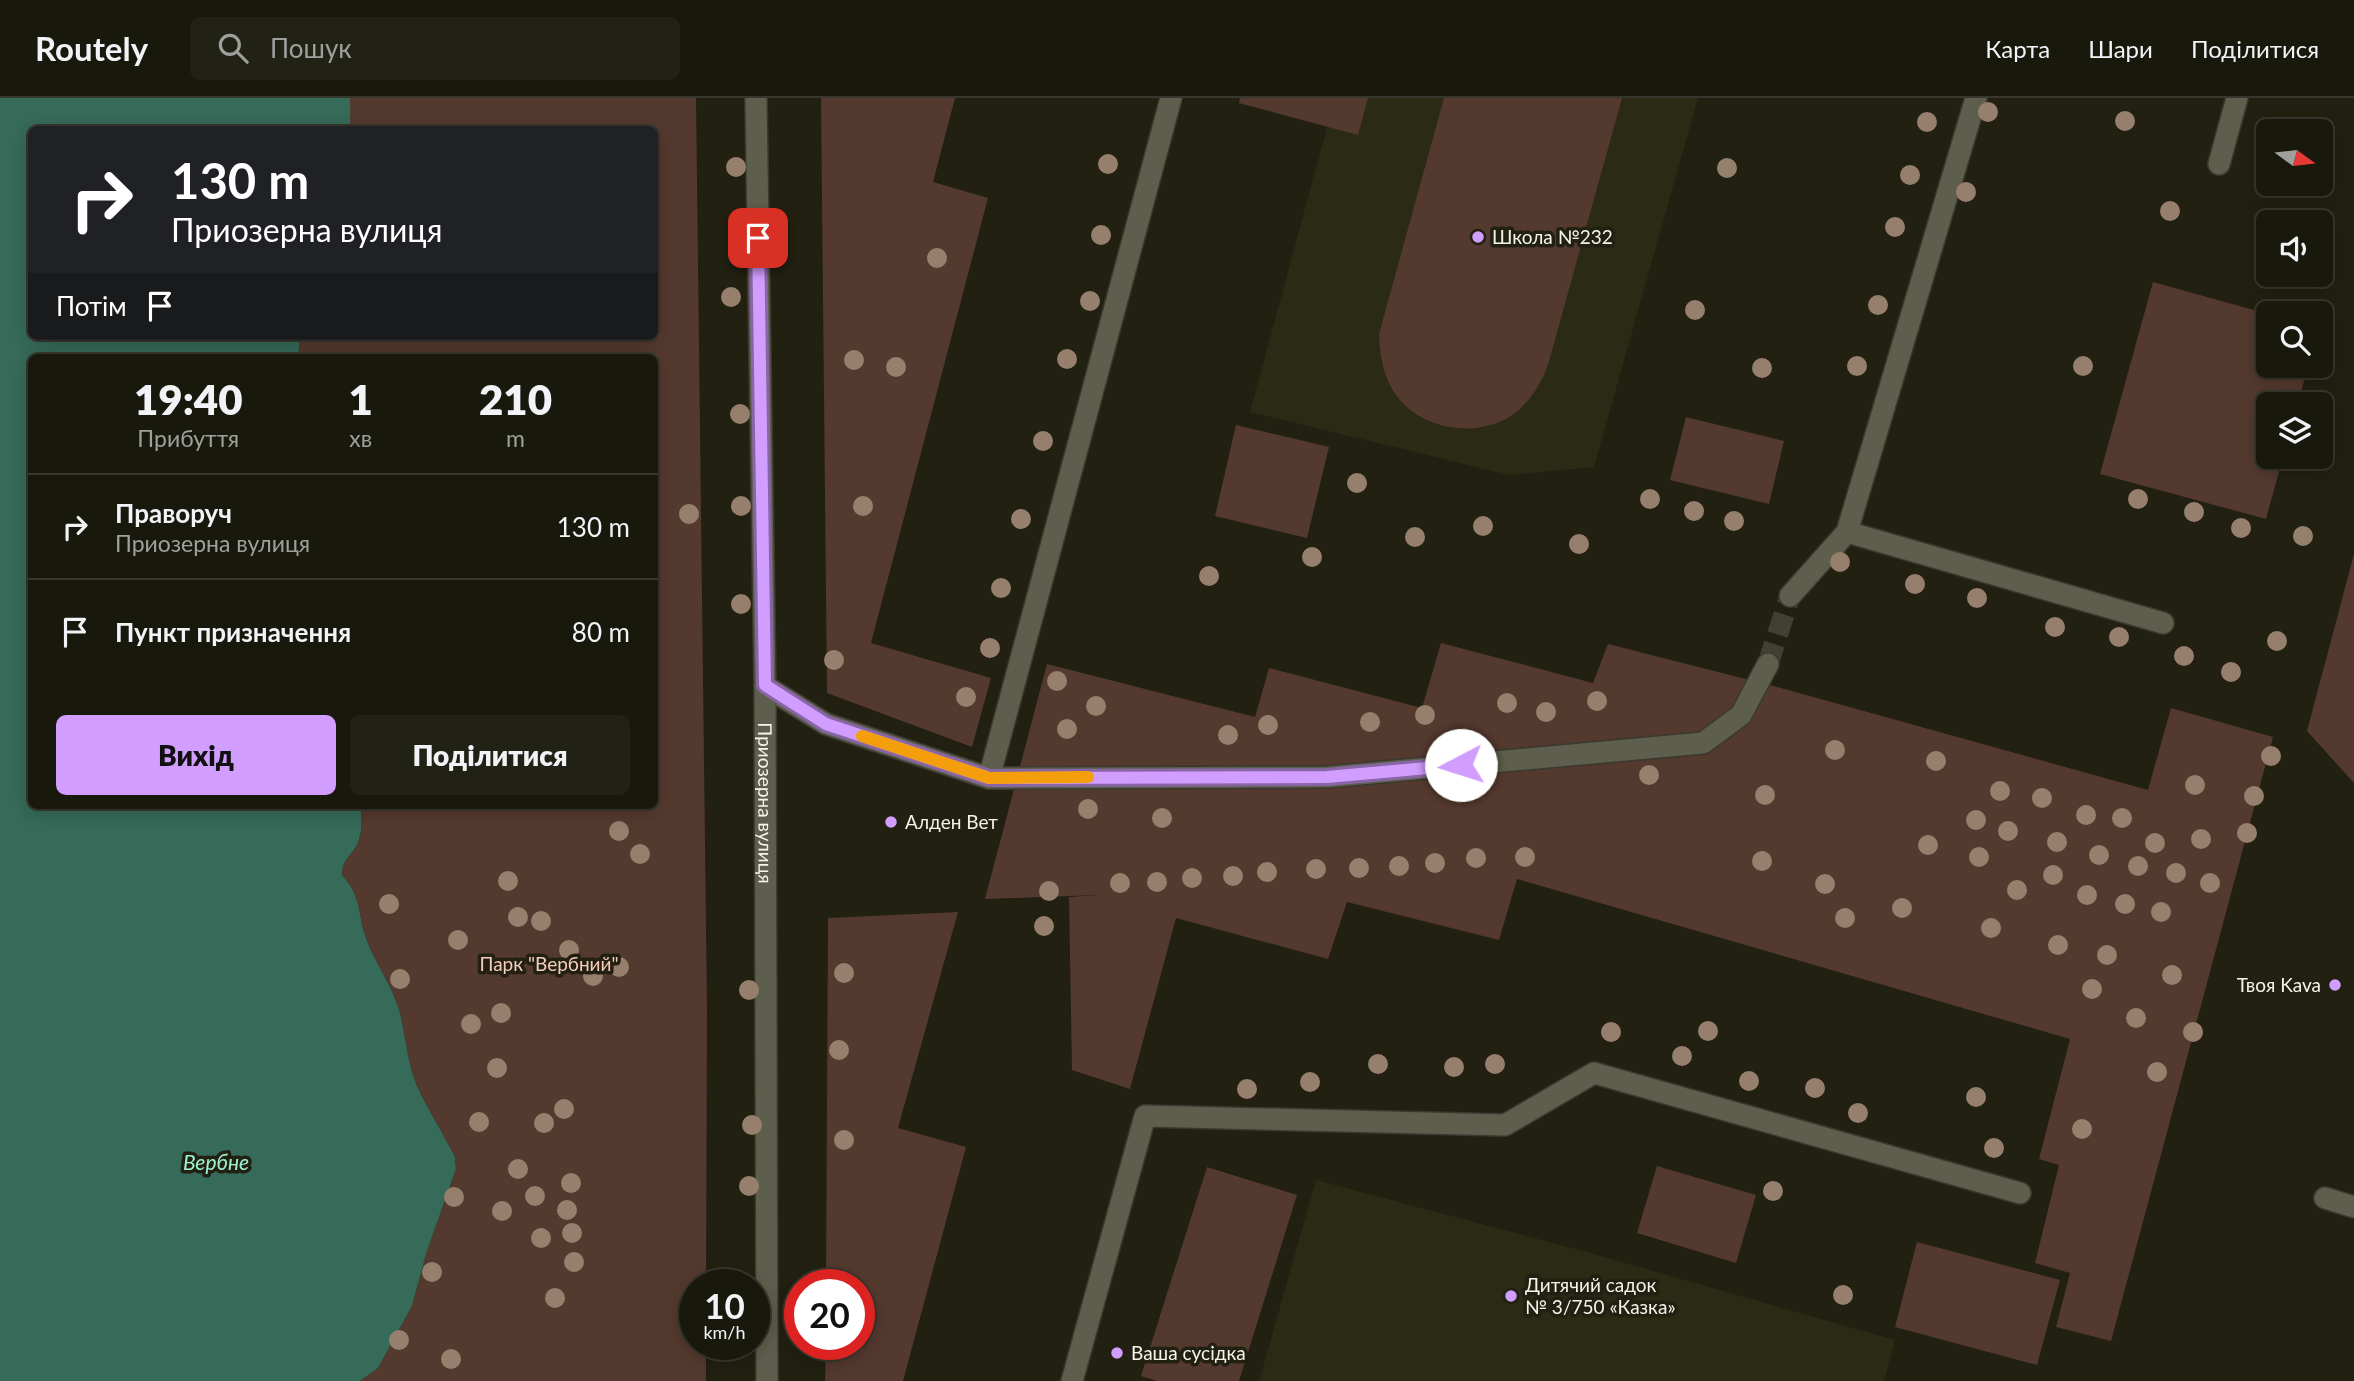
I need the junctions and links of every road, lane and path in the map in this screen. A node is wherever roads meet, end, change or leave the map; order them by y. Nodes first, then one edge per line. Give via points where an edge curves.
1 (756, 98) edge
2 (1171, 98) edge
3 (1976, 98) edge
4 (2237, 98) edge
5 (2219, 163) dead end
6 (1847, 532) junction
7 (1790, 596) tunnel mouth
8 (2163, 623) dead end
9 (1768, 664) tunnel mouth
10 (765, 685) junction
11 (989, 778) junction
12 (2020, 1193) dead end
13 (2325, 1198) dead end
14 (2354, 1207) edge
15 (767, 1381) edge
16 (1072, 1381) edge

1 - 10 street, Приозерна вулиця
2 - 11 street
3 - 6 street
4 - 5 street
6 - 7 street
6 - 8 street
9 - 11 street via 1741,715 1703,743 1327,777
10 - 11 street via 826,724
10 - 15 street, Приозерна вулиця
12 - 16 street via 1594,1073 1505,1125 1145,1116
13 - 14 street

